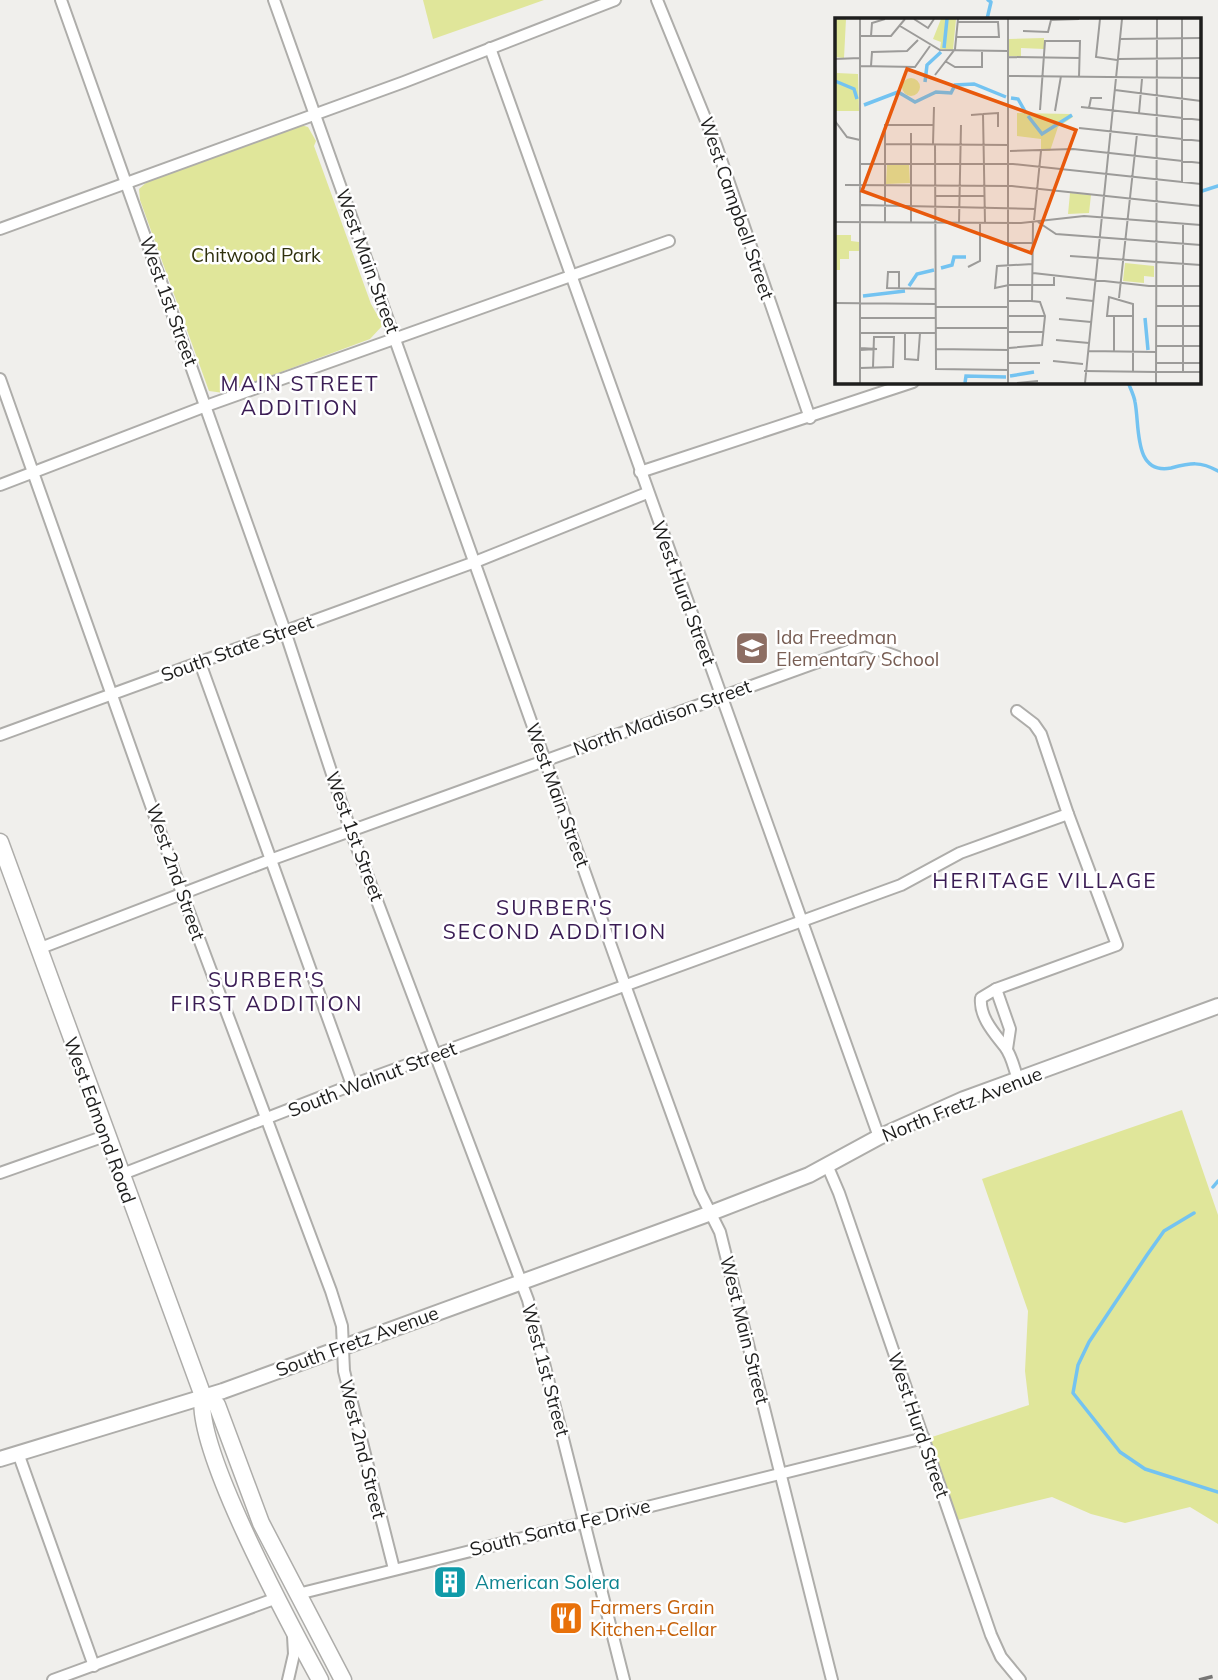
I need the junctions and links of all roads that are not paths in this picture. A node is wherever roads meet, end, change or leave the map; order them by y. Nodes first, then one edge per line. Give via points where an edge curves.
1 (61, 0) edge
2 (274, 0) edge
3 (615, 0) edge
4 (657, 0) edge
5 (490, 48) junction
6 (315, 113) junction
7 (126, 181) junction
8 (0, 229) edge
9 (669, 241) dead end
10 (569, 275) junction
11 (396, 338) junction
12 (0, 379) edge
13 (910, 383) edge
14 (206, 406) junction
15 (810, 418) junction
16 (34, 472) junction
17 (640, 472) junction
18 (0, 485) edge
19 (647, 493) junction
20 (475, 562) junction
21 (285, 631) junction
22 (898, 657) dead end
23 (199, 660) junction
24 (114, 694) junction
25 (722, 695) junction
26 (1017, 711) dead end
27 (0, 735) edge
28 (545, 760) junction
29 (1068, 814) junction
30 (351, 832) junction
31 (0, 842) edge
32 (270, 860) junction
33 (183, 896) junction
34 (802, 920) junction
35 (38, 949) junction
36 (625, 985) junction
37 (996, 989) junction
38 (1218, 1006) edge
39 (1007, 1049) junction
40 (438, 1054) junction
41 (1018, 1079) junction
42 (352, 1085) junction
43 (267, 1119) junction
44 (105, 1136) junction
45 (879, 1137) junction
46 (827, 1166) junction
47 (0, 1173) edge
48 (120, 1175) junction
49 (711, 1213) junction
50 (521, 1282) junction
51 (343, 1346) junction
52 (203, 1396) junction
53 (924, 1438) junction
54 (19, 1453) junction
55 (0, 1459) edge
56 (780, 1472) junction
57 (584, 1521) junction
58 (394, 1569) junction
59 (298, 1594) junction
60 (277, 1598) junction
61 (289, 1620) junction
62 (94, 1666) junction
63 (53, 1680) edge
64 (288, 1680) edge
65 (320, 1680) edge
66 (343, 1680) edge
67 (624, 1680) edge
68 (832, 1680) edge
69 (1020, 1680) edge

1 - 7 street, West 1st Street
2 - 6 street, West Main Street
3 - 5 street
4 - 15 street, West Campbell Street via 716,145
5 - 6 street
5 - 10 street, West Hurd Street
6 - 7 street
6 - 11 street, West Main Street
7 - 8 street
7 - 14 street, West 1st Street
9 - 10 street
10 - 11 street
10 - 17 street, West Hurd Street
11 - 14 street
11 - 20 street, West Main Street
12 - 16 street, West 2nd Street
13 - 15 street
14 - 16 street
14 - 21 street, West 1st Street
15 - 17 street
16 - 18 street
16 - 24 street, West 2nd Street
17 - 19 street, West Hurd Street
19 - 20 street, South State Street
19 - 25 street, West Hurd Street
20 - 21 street, South State Street
20 - 28 street, West Main Street
21 - 23 street, South State Street
21 - 30 street, West 1st Street
22 - 25 street, North Madison Street via 865,645
23 - 24 street, South State Street
23 - 32 street
24 - 27 street, South State Street
24 - 33 street, West 2nd Street
25 - 28 street, North Madison Street
25 - 34 street, West Hurd Street
26 - 29 street via 1041,734
28 - 30 street, North Madison Street
28 - 36 street, West Main Street
29 - 34 street, South Walnut Street via 960,853 901,885
29 - 37 street via 1117,945
30 - 32 street, North Madison Street
30 - 40 street, West 1st Street
31 - 35 main road, West Edmond Road
32 - 33 street, North Madison Street
32 - 42 street
33 - 35 street, North Madison Street
33 - 43 street, West 2nd Street
34 - 36 street, South Walnut Street
34 - 45 street, West Hurd Street
35 - 44 main road, West Edmond Road
36 - 40 street, South Walnut Street
36 - 49 street, West Main Street
37 - 39 street via 1010,1029
37 - 39 street via 984,994 980,1004 993,1035
38 - 41 street, North Fretz Avenue
39 - 41 street
40 - 42 street, South Walnut Street
40 - 50 street, West 1st Street
41 - 45 street, North Fretz Avenue
42 - 43 street, South Walnut Street
43 - 48 street, South Walnut Street
43 - 51 street, West 2nd Street via 331,1291
44 - 47 street
44 - 48 main road, West Edmond Road
45 - 46 street, North Fretz Avenue
46 - 49 street, North Fretz Avenue
46 - 53 street, West Hurd Street
48 - 52 main road, West Edmond Road
49 - 50 street, South Fretz Avenue
49 - 56 street, West Main Street via 720,1232
50 - 51 street, South Fretz Avenue
50 - 57 street, West 1st Street
51 - 52 street, South Fretz Avenue
51 - 58 street, West 2nd Street via 344,1371
52 - 54 street, South Fretz Avenue
52 - 59 main road, West Edmond Road via 217,1405 261,1523
52 - 60 main road, West Edmond Road via 200,1411 219,1466
53 - 56 street, South Santa Fe Drive
53 - 69 street, West Hurd Street via 991,1636
54 - 55 street, South Fretz Avenue
54 - 62 street
56 - 57 street, South Santa Fe Drive
56 - 68 street, West Main Street
57 - 58 street, South Santa Fe Drive
57 - 67 street, West 1st Street
58 - 59 street, South Santa Fe Drive
59 - 66 main road, West Edmond Road
60 - 61 main road, West Edmond Road
60 - 62 street
61 - 64 street via 294,1654
61 - 65 main road, West Edmond Road
62 - 63 street

